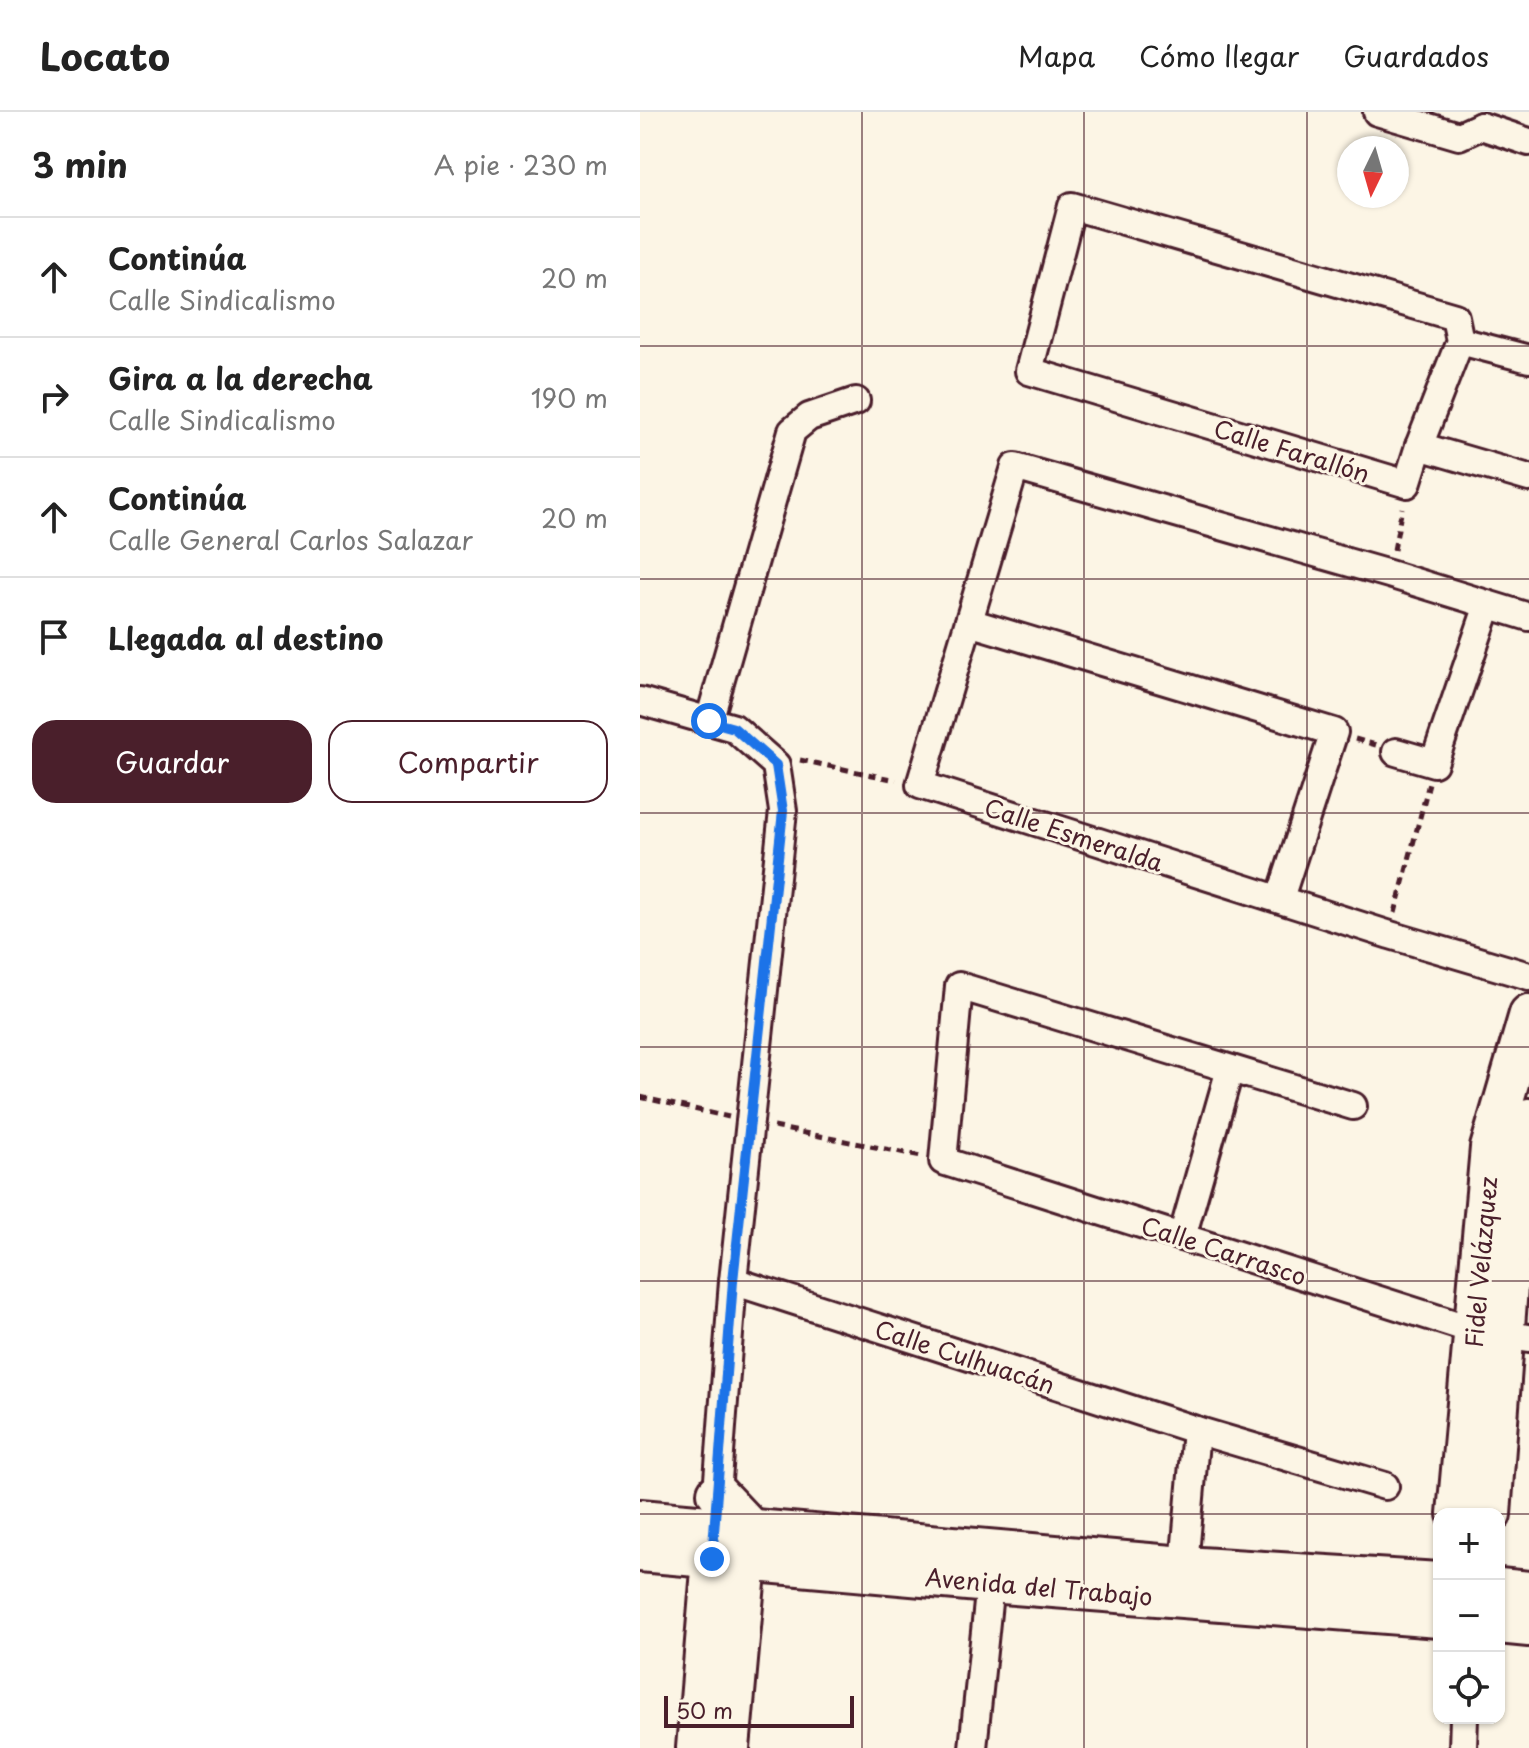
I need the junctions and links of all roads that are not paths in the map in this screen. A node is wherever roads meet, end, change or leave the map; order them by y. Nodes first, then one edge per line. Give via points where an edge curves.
1 (1377, 112) edge
2 (1482, 119) edge
3 (1529, 142) edge
4 (1457, 329) junction
5 (1529, 359) edge
6 (856, 401) dead end
7 (1419, 446) junction
8 (1529, 478) edge
9 (1488, 605) junction
10 (1529, 617) edge
11 (969, 622) junction
12 (640, 701) edge
13 (709, 721) junction
14 (1396, 752) road end
15 (1280, 898) junction
16 (1529, 976) edge
17 (1529, 1014) edge
18 (1230, 1069) junction
19 (1353, 1106) dead end
20 (1529, 1118) edge
21 (1182, 1237) junction
22 (733, 1281) junction
23 (1502, 1334) edge
24 (1196, 1430) junction
25 (1385, 1486) dead end
26 (1458, 1508) edge
27 (1491, 1508) edge
28 (640, 1519) edge
29 (728, 1533) junction
30 (640, 1552) edge
31 (1184, 1566) junction
32 (1433, 1582) edge
33 (990, 1583) junction
34 (1505, 1589) edge
35 (1529, 1591) edge
36 (1433, 1618) edge
37 (1505, 1625) edge
38 (1529, 1627) edge
39 (1464, 1724) edge
40 (696, 1748) edge
41 (730, 1748) edge
42 (973, 1748) edge
43 (1463, 1748) edge

1 - 2 street via 1459,136
2 - 3 street
4 - 5 street
4 - 7 street
4 - 7 street, Calle Farallón via 1072,206 1029,371 1407,484
6 - 13 street via 809,417 792,431
7 - 8 street
9 - 10 street
9 - 11 street via 1015,467
9 - 14 street via 1434,763
11 - 15 street, Calle Esmeralda via 920,785
11 - 15 street via 1334,732
12 - 13 street
13 - 22 street via 734,728 776,765 783,811
15 - 16 street, Calle Esmeralda
17 - 23 street, Fidel Velázquez via 1490,1148
18 - 19 street
18 - 21 street
18 - 21 street, Calle Carrasco via 959,986 943,1161
20 - 23 street, Fidel Velázquez via 1518,1153
21 - 23 street, Calle Carrasco
22 - 24 street, Calle Culhuacán
22 - 29 street
23 - 26 street, Fidel Velázquez
23 - 27 street, Fidel Velázquez
24 - 25 street, Calle Culhuacán
24 - 31 street
28 - 29 street, Avenida del Trabajo
29 - 30 street, Avenida del Trabajo
29 - 31 street, Avenida del Trabajo
29 - 33 street, Avenida del Trabajo
29 - 40 street
29 - 41 street
31 - 32 street, Avenida del Trabajo
33 - 36 street, Avenida del Trabajo
33 - 42 street
34 - 35 street
37 - 38 street
39 - 43 street

